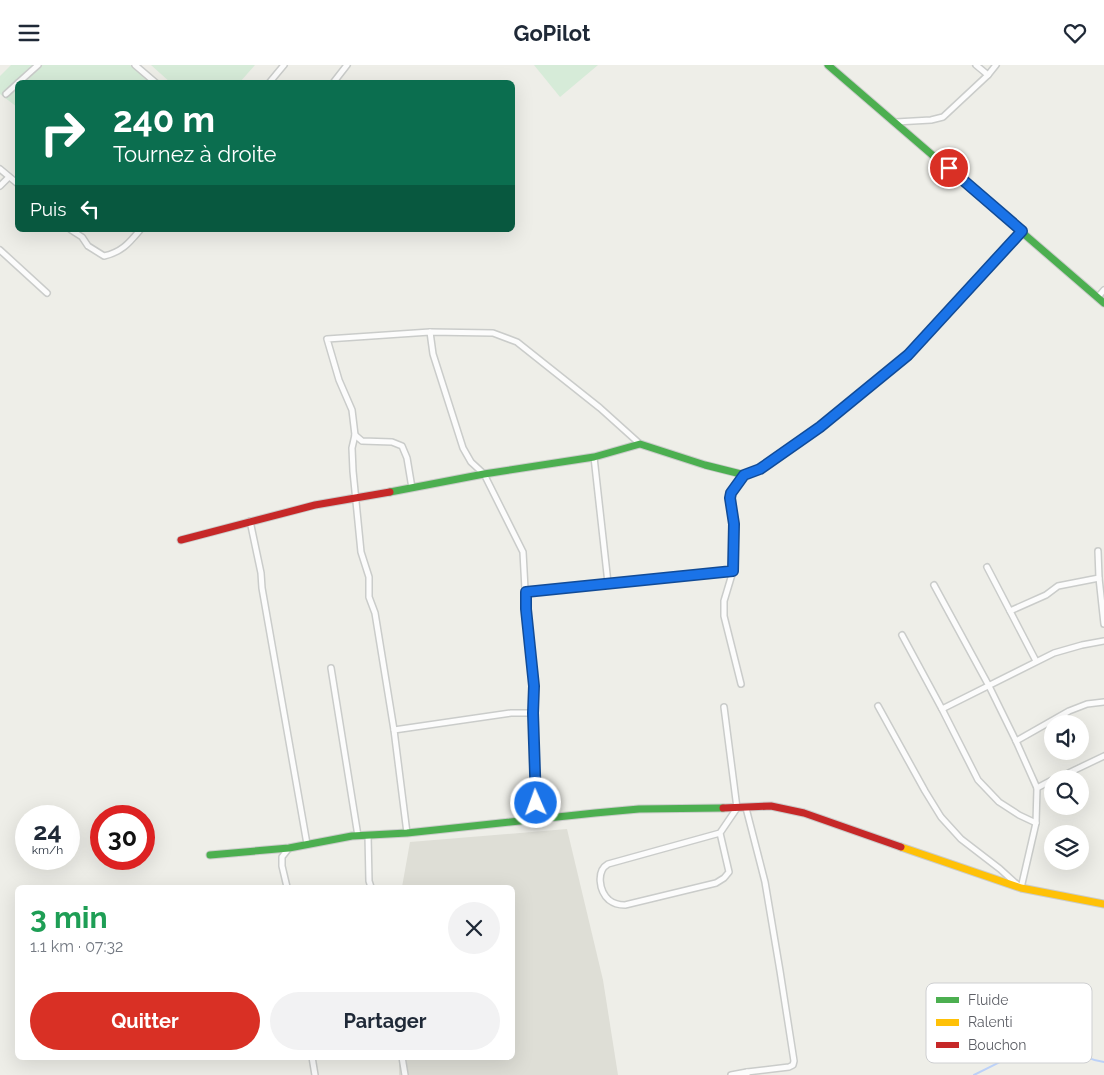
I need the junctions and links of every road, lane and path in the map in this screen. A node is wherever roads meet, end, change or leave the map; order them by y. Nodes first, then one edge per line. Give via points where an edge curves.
1 (38, 65) edge
2 (135, 65) edge
3 (284, 65) edge
4 (347, 65) edge
5 (828, 65) edge
6 (976, 65) edge
7 (996, 65) edge
8 (988, 75) junction
9 (21, 80) edge
10 (152, 80) edge
11 (272, 80) edge
12 (334, 80) edge
13 (15, 86) edge
14 (6, 95) dead end
15 (896, 123) junction
16 (0, 169) edge
17 (9, 177) junction
18 (15, 182) edge
19 (0, 186) edge
20 (1022, 231) junction
21 (74, 232) edge
22 (138, 232) edge
23 (0, 250) edge
24 (1104, 290) edge
25 (47, 293) dead end
26 (1098, 297) junction
27 (1104, 303) edge
28 (430, 332) junction
29 (355, 435) junction
30 (640, 444) junction
31 (594, 457) junction
32 (484, 473) junction
33 (744, 475) junction
34 (412, 488) junction
35 (355, 499) junction
36 (250, 521) junction
37 (181, 541) dead end
38 (1098, 551) dead end
39 (987, 567) dead end
40 (733, 571) junction
41 (1099, 578) junction
42 (608, 583) junction
43 (934, 585) dead end
44 (526, 592) junction
45 (1010, 611) junction
46 (1104, 624) edge
47 (902, 635) dead end
48 (1104, 641) edge
49 (1036, 661) junction
50 (331, 668) dead end
51 (741, 684) dead end
52 (989, 685) junction
53 (1104, 702) edge
54 (878, 706) dead end
55 (724, 707) dead end
56 (942, 709) junction
57 (533, 713) junction
58 (394, 730) junction
59 (1016, 741) junction
60 (1104, 756) edge
61 (1075, 770) edge
62 (1044, 784) edge
63 (1037, 788) junction
64 (737, 808) junction
65 (746, 808) junction
66 (537, 821) junction
67 (1036, 823) junction
68 (407, 833) junction
69 (720, 833) junction
70 (368, 835) junction
71 (358, 836) junction
72 (307, 844) junction
73 (289, 848) junction
74 (210, 855) dead end
75 (287, 885) edge
76 (370, 885) edge
77 (1021, 888) junction
78 (1104, 904) edge
79 (312, 1060) edge
80 (402, 1060) edge
81 (747, 1074) edge
82 (315, 1075) edge
83 (405, 1075) edge
84 (731, 1075) edge

1 - 9 street
2 - 10 street
3 - 11 street
4 - 12 street
5 - 15 street
6 - 8 street
7 - 8 street
8 - 15 street via 943,117
13 - 14 street
15 - 20 street
16 - 17 street
17 - 18 street
17 - 19 street
20 - 26 street
20 - 33 street via 908,355 820,427 760,469
21 - 22 street via 104,256 124,247
23 - 25 street
24 - 26 street
26 - 27 street
28 - 29 street via 327,339 352,410
28 - 30 street via 493,333 517,342
28 - 32 street via 433,354 463,448 471,462
29 - 34 street via 362,441 392,441 402,446
29 - 35 street via 352,448
30 - 31 street
30 - 33 street
31 - 32 street
31 - 42 street
32 - 34 street
32 - 44 street via 523,552
33 - 40 street via 730,498 734,524
34 - 35 street
35 - 36 street
35 - 58 street via 361,552 369,577 369,597 375,613
36 - 37 street
36 - 72 street
38 - 41 street
39 - 45 street
40 - 42 street
40 - 51 street via 724,601 724,616
41 - 45 street via 1058,586
41 - 46 street
42 - 44 street
43 - 52 street
44 - 57 street via 534,686
45 - 49 street
47 - 56 street
48 - 49 street via 1069,648
49 - 52 street
50 - 71 street
52 - 56 street
52 - 59 street
53 - 59 street via 1069,711
54 - 77 street via 942,817 960,839
55 - 64 street
56 - 67 street via 978,779 999,802
57 - 58 street via 512,713
57 - 66 street
58 - 68 street
59 - 63 street
60 - 61 street
62 - 63 street
63 - 67 street
64 - 65 street
64 - 66 street via 639,809
64 - 69 street
65 - 77 street via 771,806 804,813
65 - 81 street via 765,882 794,1061 789,1067
66 - 68 street
67 - 77 street
68 - 70 street
69 - 69 street via 729,872 716,883 625,905 617,905 606,896 600,882 604,866
70 - 71 street
70 - 76 street
71 - 72 street
72 - 73 street
73 - 74 street
73 - 75 street via 282,857
77 - 78 street
79 - 82 street
80 - 83 street
81 - 84 street

